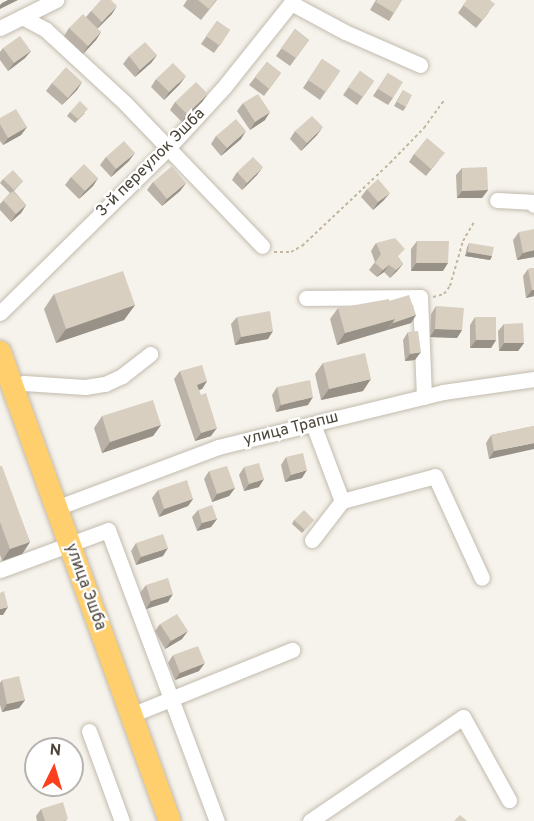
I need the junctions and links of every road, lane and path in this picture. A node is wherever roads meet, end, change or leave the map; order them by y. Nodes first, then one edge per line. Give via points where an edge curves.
1 (56, 0) edge
2 (22, 17) junction
3 (0, 28) edge
4 (420, 65) dead end
5 (444, 100) dead end
6 (168, 148) junction
7 (497, 200) dead end
8 (534, 205) edge
9 (474, 222) dead end
10 (262, 246) joint
11 (420, 297) junction
12 (306, 298) dead end
13 (0, 313) edge
14 (0, 352) edge
15 (150, 354) dead end
16 (534, 379) edge
17 (12, 387) junction
18 (424, 397) junction
19 (313, 424) junction
20 (342, 501) junction
21 (56, 508) junction
22 (312, 540) dead end
23 (70, 543) junction
24 (0, 570) edge
25 (482, 578) dead end
26 (292, 650) dead end
27 (172, 699) junction
28 (131, 715) junction
29 (89, 731) dead end
30 (509, 800) dead end
31 (122, 821) edge
32 (170, 821) edge
33 (217, 821) edge
34 (310, 821) edge

1 - 2 street
2 - 3 street
2 - 6 street via 46,30 126,103
4 - 6 street, 3-й переулок Эшба via 291,3 224,87
5 - 10 path via 424,128 390,163 302,246 280,254
6 - 10 street
6 - 13 street, 3-й переулок Эшба
7 - 8 street
9 - 11 path via 444,294
11 - 12 street
11 - 18 street
14 - 17 highway, улица Эшба
15 - 17 street via 105,384 85,387 24,383
16 - 18 street, улица Трапш via 503,381
17 - 21 highway, улица Эшба
18 - 19 street, улица Трапш
19 - 20 street
19 - 21 street, улица Трапш via 218,447
20 - 22 street
20 - 25 street via 435,476
21 - 23 highway, улица Эшба
23 - 24 street via 33,552
23 - 27 street via 108,530
23 - 28 highway, улица Эшба
26 - 27 street
27 - 28 street
27 - 33 street
28 - 32 highway, улица Эшба
29 - 31 street
30 - 34 street via 463,717

